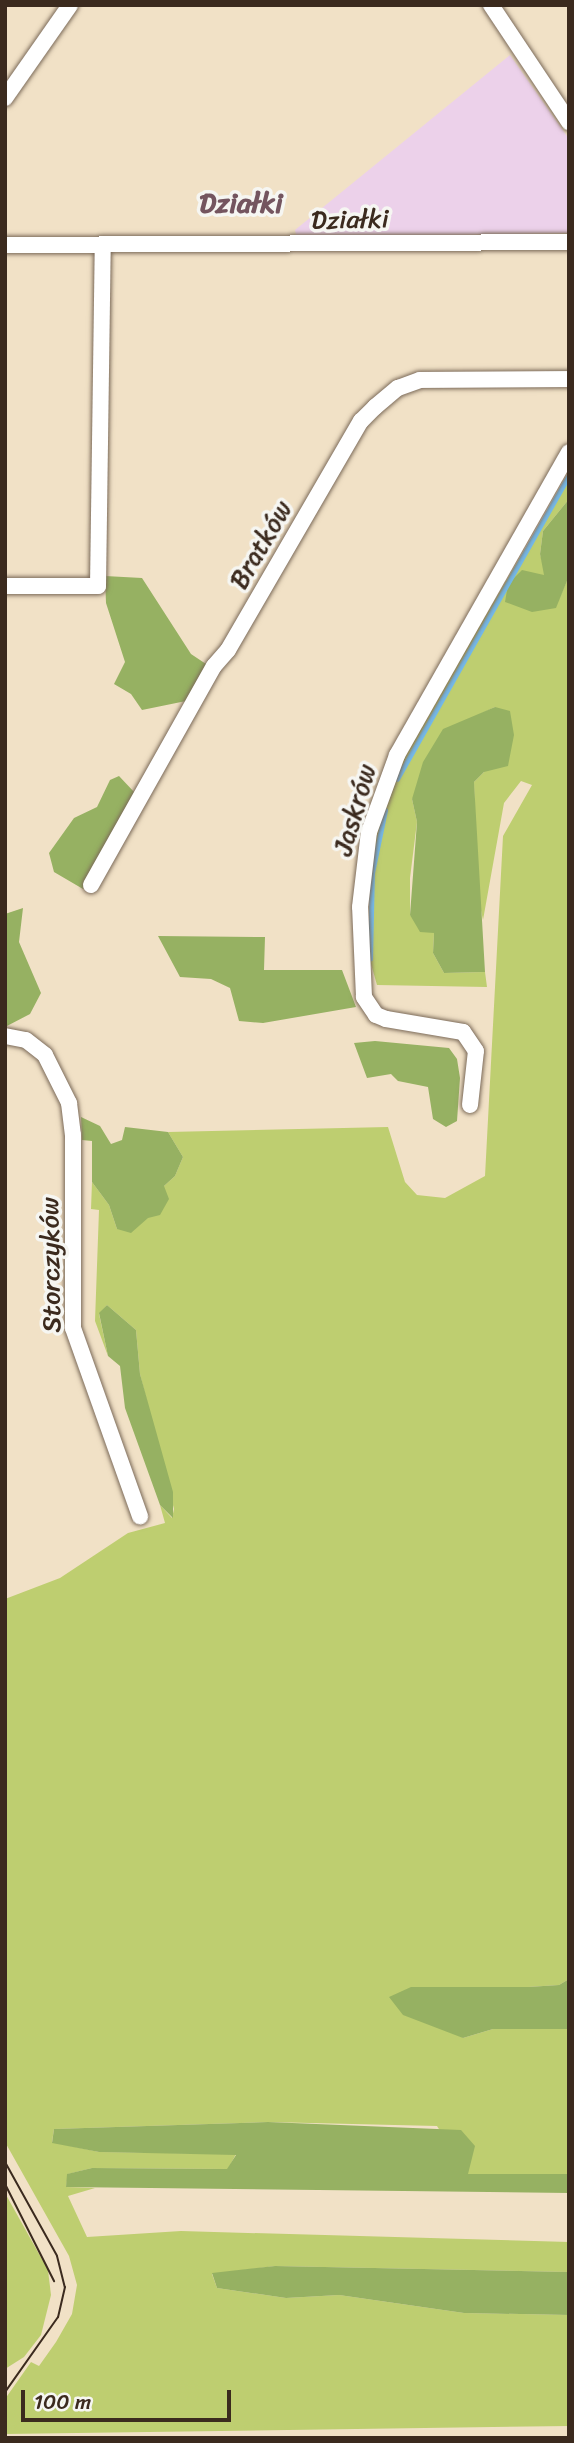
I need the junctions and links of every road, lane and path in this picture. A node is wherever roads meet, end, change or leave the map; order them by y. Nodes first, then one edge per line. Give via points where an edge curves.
1 (70, 5) edge
2 (491, 5) edge
3 (5, 98) edge
4 (569, 122) edge
5 (569, 242) edge
6 (5, 245) edge
7 (103, 246) junction
8 (569, 379) edge
9 (569, 452) edge
10 (5, 586) edge
11 (91, 886) dead end
12 (5, 1036) edge
13 (471, 1105) dead end
14 (140, 1516) dead end

1 - 3 street
2 - 4 street
5 - 7 street, Działki
6 - 7 street, Działki
7 - 10 street via 98,586
8 - 11 street, Bratków via 420,380 398,388 374,407 361,421 228,650 214,666
9 - 13 street, Jaskrów via 397,755 369,832 360,907 364,997 380,1017 463,1032 476,1051
12 - 14 street, Storczyków via 26,1040 45,1055 69,1103 73,1328

